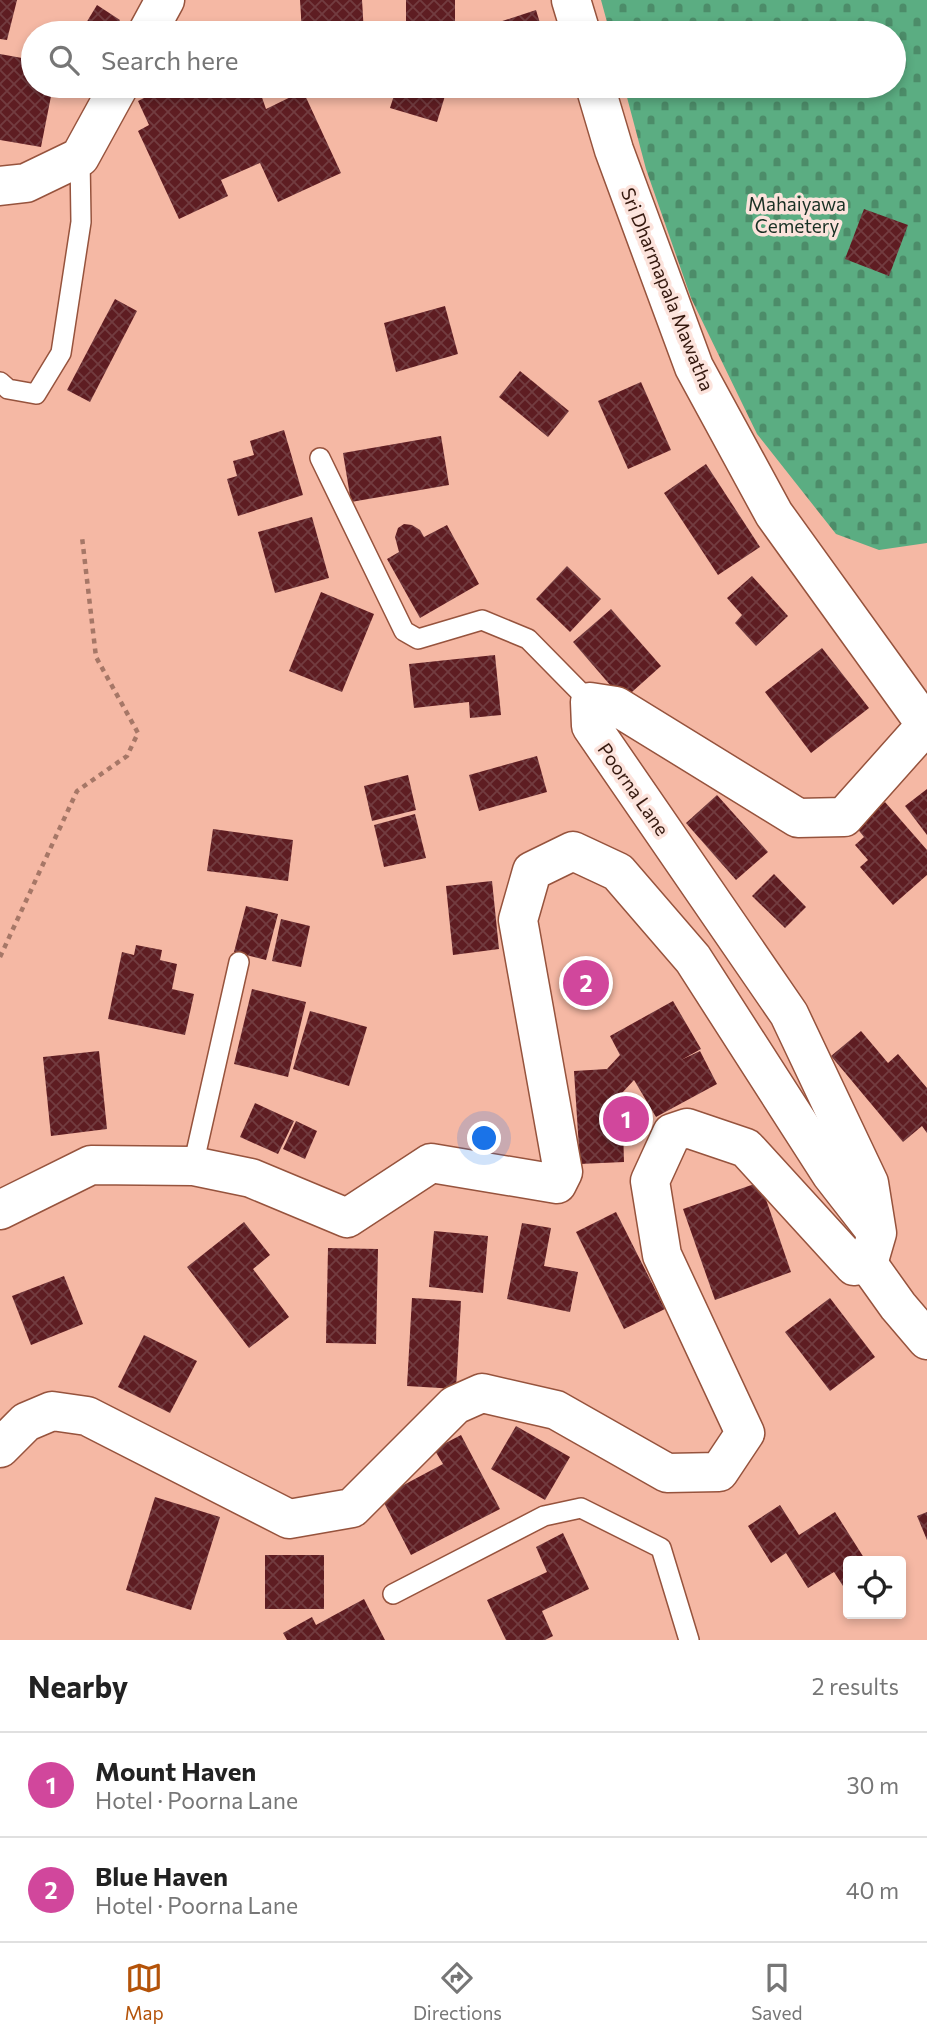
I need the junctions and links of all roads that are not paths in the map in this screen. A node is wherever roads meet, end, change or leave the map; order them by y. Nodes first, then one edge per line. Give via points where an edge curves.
1 (166, 0) edge
2 (571, 0) edge
3 (154, 21) edge
4 (577, 21) edge
5 (112, 98) edge
6 (599, 98) edge
7 (80, 157) junction
8 (0, 186) edge
9 (0, 382) edge
10 (320, 458) dead end
11 (590, 702) junction
12 (927, 726) edge
13 (239, 962) dead end
14 (193, 1166) junction
15 (0, 1210) edge
16 (872, 1248) junction
17 (927, 1340) edge
18 (0, 1448) edge
19 (393, 1594) dead end
20 (689, 1640) edge

1 - 3 street
2 - 4 street
5 - 7 street
6 - 12 street, Sri Dharmapala Mawatha via 694,367 774,514
7 - 8 street via 26,183
7 - 9 lane via 81,222 61,353 36,394 8,389
10 - 11 lane via 404,631 418,639 482,620 528,639
11 - 12 street via 616,706 798,818 844,817
11 - 16 street, Poorna Lane via 591,726 789,1014 869,1183
13 - 14 lane
14 - 15 street via 91,1165
14 - 16 street via 251,1178 347,1218 431,1163 557,1184 563,1172 518,920 532,871 573,851 618,872 692,959 831,1174
16 - 17 street via 898,1306
16 - 18 street via 855,1266 746,1149 687,1128 672,1133 650,1181 662,1255 745,1433 719,1472 667,1474 556,1410 482,1393 455,1405 352,1508 289,1519 88,1416 52,1411 26,1422
19 - 20 lane via 544,1517 581,1508 661,1548

